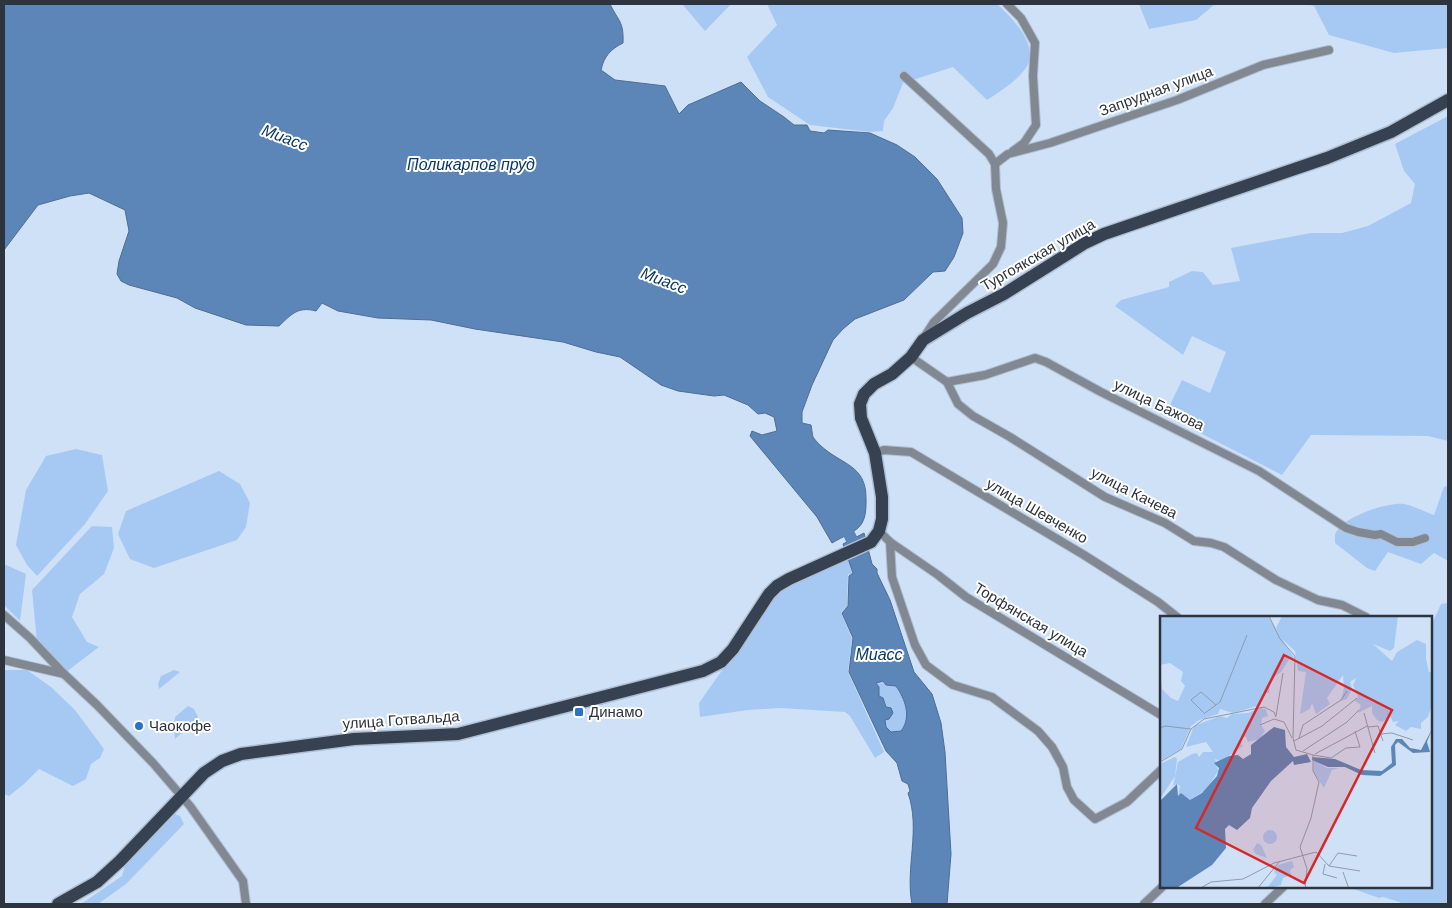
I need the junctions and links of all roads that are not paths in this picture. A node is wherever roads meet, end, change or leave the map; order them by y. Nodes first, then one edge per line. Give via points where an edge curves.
1 (1007, 4) edge
2 (1329, 50) dead end
3 (904, 76) dead end
4 (1448, 100) edge
5 (1008, 154) junction
6 (995, 164) junction
7 (923, 340) junction
8 (911, 357) junction
9 (947, 382) junction
10 (875, 453) junction
11 (875, 536) junction
12 (1425, 538) dead end
13 (890, 542) junction
14 (4, 615) edge
15 (1176, 616) edge
16 (1364, 616) edge
17 (4, 660) edge
18 (64, 674) junction
19 (1160, 713) edge
20 (1160, 771) edge
21 (181, 797) junction
22 (1161, 888) edge
23 (1282, 888) edge
24 (58, 904) edge
25 (246, 904) edge
26 (1144, 904) edge
27 (1265, 904) edge

1 - 5 street via 1021,18 1035,43 1036,125 1024,142
2 - 5 street, Запрудная улица via 1263,65 1176,100
3 - 6 street via 989,154
4 - 7 main road, Тургоякская улица via 1392,132 1327,158 1104,234
5 - 6 street, Запрудная улица
6 - 7 street via 1003,223 1001,247 993,264 934,322
7 - 8 main road, Тургоякская улица
8 - 9 street, улица Качева
8 - 10 main road, Тургоякская улица via 892,374 874,384 860,404 861,418
9 - 12 street, улица Бажова via 985,375 1035,358 1259,470 1346,528 1381,534 1397,542
9 - 16 street, улица Качева via 958,404 973,416 1105,497 1165,523 1194,541 1224,547 1276,580 1318,600 1342,604
10 - 11 main road, Тургоякская улица via 882,519
10 - 15 street, улица Шевченко via 884,450 911,452 1084,554
11 - 13 street, Торфянская улица
11 - 21 main road, улица Готвальда via 777,586 733,649 721,662 703,671 458,734 354,739 241,754 204,773
13 - 19 street, Торфянская улица via 966,597
13 - 20 street via 892,577 915,645 926,665 953,685 992,697 1038,731 1063,767 1067,787 1074,800 1095,820 1127,802
14 - 18 street
17 - 18 street
18 - 21 street via 97,705
21 - 24 main road, улица Готвальда via 97,882
21 - 25 street via 243,881
22 - 26 street
23 - 27 street

